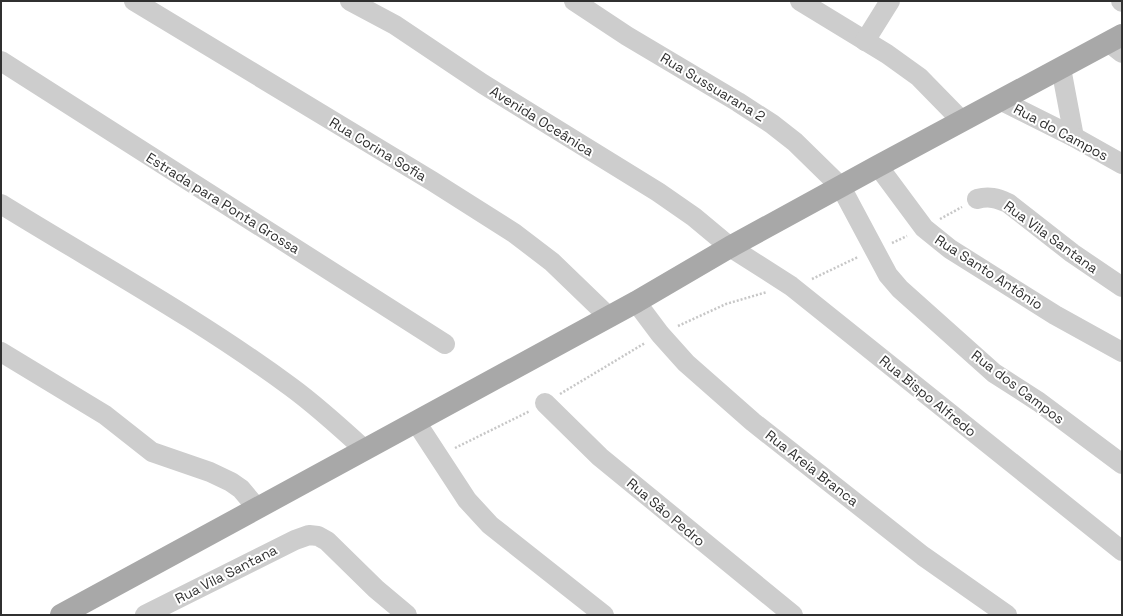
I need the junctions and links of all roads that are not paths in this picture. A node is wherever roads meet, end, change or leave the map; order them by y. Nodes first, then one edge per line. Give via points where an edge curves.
1 (134, 1) edge
2 (350, 1) edge
3 (574, 1) edge
4 (800, 1) edge
5 (890, 1) edge
6 (865, 41) junction
7 (1117, 43) edge
8 (1, 61) edge
9 (1061, 68) junction
10 (1000, 100) junction
11 (962, 121) junction
12 (1074, 137) junction
13 (1122, 164) edge
14 (878, 166) junction
15 (841, 187) junction
16 (977, 199) road end
17 (1, 204) edge
18 (730, 247) junction
19 (875, 250) joint
20 (1122, 287) edge
21 (636, 302) junction
22 (608, 316) junction
23 (445, 344) dead end
24 (1, 352) edge
25 (1122, 352) edge
26 (545, 403) road end
27 (416, 422) junction
28 (365, 450) junction
29 (1122, 464) edge
30 (257, 508) junction
31 (1122, 551) edge
32 (61, 615) edge
33 (145, 615) edge
34 (407, 615) edge
35 (604, 615) edge
36 (793, 615) edge
37 (1007, 615) edge

1 - 22 street, Rua Corina Sofia via 514,233 552,262
2 - 18 street, Avenida Oceânica via 394,25 483,84 658,192
3 - 15 street, Rua Sussuarana 2 via 772,124 795,142
4 - 6 street
5 - 6 street
6 - 11 street via 919,77
7 - 9 main road
8 - 23 street, Estrada para Ponta Grossa
9 - 10 main road
9 - 12 street
10 - 11 main road
10 - 12 street, Rua do Campos
11 - 14 main road
12 - 13 street, Rua do Campos
14 - 15 main road
14 - 25 street, Rua Santo Antônio via 924,228 950,249
15 - 18 main road
15 - 19 street, Rua Sussuarana 2
16 - 20 street, Rua Vila Santana via 996,198 1008,203 1072,254
17 - 28 street via 255,361 292,387
18 - 21 main road
18 - 31 street, Rua Bispo Alfredo via 791,286
19 - 29 street, Rua dos Campos via 888,275 900,289 994,373 1039,402
21 - 22 main road
21 - 37 street, Rua Areia Branca via 686,363 754,422 923,556
22 - 27 main road
24 - 30 street via 105,415 152,452 231,482 241,489
26 - 36 street, Rua São Pedro via 600,457
27 - 28 main road
27 - 35 street via 467,500 490,525
28 - 30 main road
30 - 32 main road
33 - 34 street, Rua Vila Santana via 277,548 309,535 327,541 380,593

